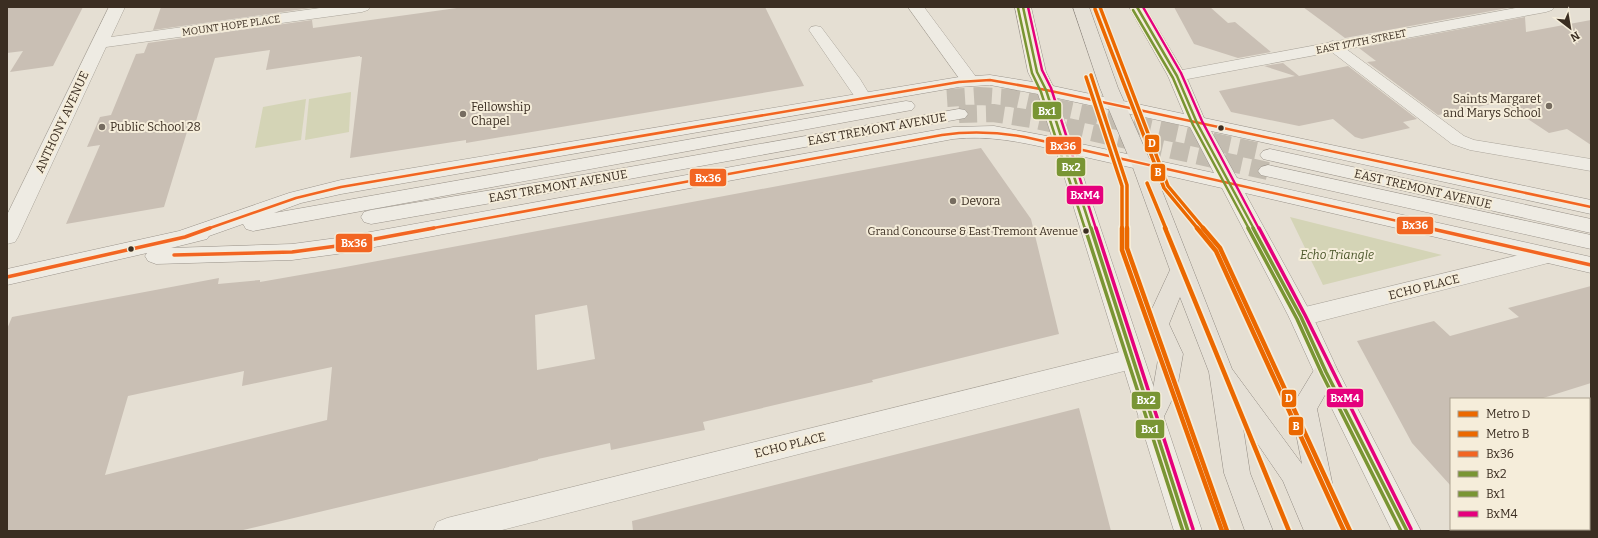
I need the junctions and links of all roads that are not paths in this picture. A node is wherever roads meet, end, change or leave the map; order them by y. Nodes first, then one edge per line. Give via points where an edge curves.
1 (117, 7) edge
2 (362, 7) edge
3 (916, 7) edge
4 (1023, 7) edge
5 (1081, 7) edge
6 (1137, 7) edge
7 (1546, 7) edge
8 (816, 30) dead end
9 (100, 43) junction
10 (1333, 46) junction
11 (1177, 76) junction
12 (970, 81) junction
13 (1046, 90) junction
14 (863, 97) junction
15 (1118, 107) junction
16 (1197, 123) junction
17 (1063, 146) junction
18 (1256, 151) tunnel mouth
19 (1142, 165) junction
20 (1591, 165) edge
21 (1268, 171) tunnel mouth
22 (1227, 182) junction
23 (1591, 207) edge
24 (1591, 226) edge
25 (7, 237) edge
26 (186, 237) junction
27 (1591, 242) edge
28 (156, 256) junction
29 (1548, 256) junction
30 (1591, 265) edge
31 (1181, 270) junction
32 (17, 275) edge
33 (1301, 317) junction
34 (1132, 359) junction
35 (1221, 372) junction
36 (1326, 372) junction
37 (1151, 417) junction
38 (447, 531) edge
39 (1188, 531) edge
40 (1259, 531) edge
41 (1318, 531) edge
42 (1328, 531) edge
43 (1407, 531) edge

1 - 9 main road, ANTHONY AVENUE
2 - 9 main road, MOUNT HOPE PLACE
3 - 12 main road
4 - 13 main road via 1037,72
5 - 15 main road
6 - 11 main road
7 - 10 main road, EAST 177TH STREET
8 - 14 lane
9 - 25 main road, ANTHONY AVENUE
10 - 11 main road, EAST 177TH STREET
10 - 20 lane via 1458,140 1470,145
11 - 16 main road
12 - 13 main road, EAST TREMONT AVENUE via 1000,82
12 - 14 main road, EAST TREMONT AVENUE
13 - 15 main road, EAST TREMONT AVENUE
13 - 17 main road
14 - 26 main road, EAST TREMONT AVENUE via 341,187 296,198
15 - 16 main road, EAST TREMONT AVENUE
15 - 19 main road
16 - 22 main road
16 - 23 main road, EAST TREMONT AVENUE
17 - 19 main road, EAST TREMONT AVENUE
17 - 28 main road, EAST TREMONT AVENUE via 998,132 957,132 338,246 292,252
17 - 34 main road
18 - 24 main road, EAST TREMONT AVENUE
19 - 22 main road, EAST TREMONT AVENUE
19 - 31 main road
21 - 27 main road, EAST TREMONT AVENUE
22 - 29 main road, EAST TREMONT AVENUE
22 - 33 main road
26 - 28 main road, EAST TREMONT AVENUE via 953,106 618,176
26 - 32 main road, EAST TREMONT AVENUE
28 - 32 main road, EAST TREMONT AVENUE
29 - 30 main road, EAST TREMONT AVENUE
29 - 33 main road, ECHO PLACE
31 - 35 main road
31 - 37 main road via 1157,324 1171,354 1165,389
33 - 36 main road
34 - 37 main road
34 - 38 main road, ECHO PLACE
35 - 40 main road via 1237,473
35 - 41 main road via 1294,474
36 - 42 main road via 1304,408
36 - 43 main road
37 - 39 main road

